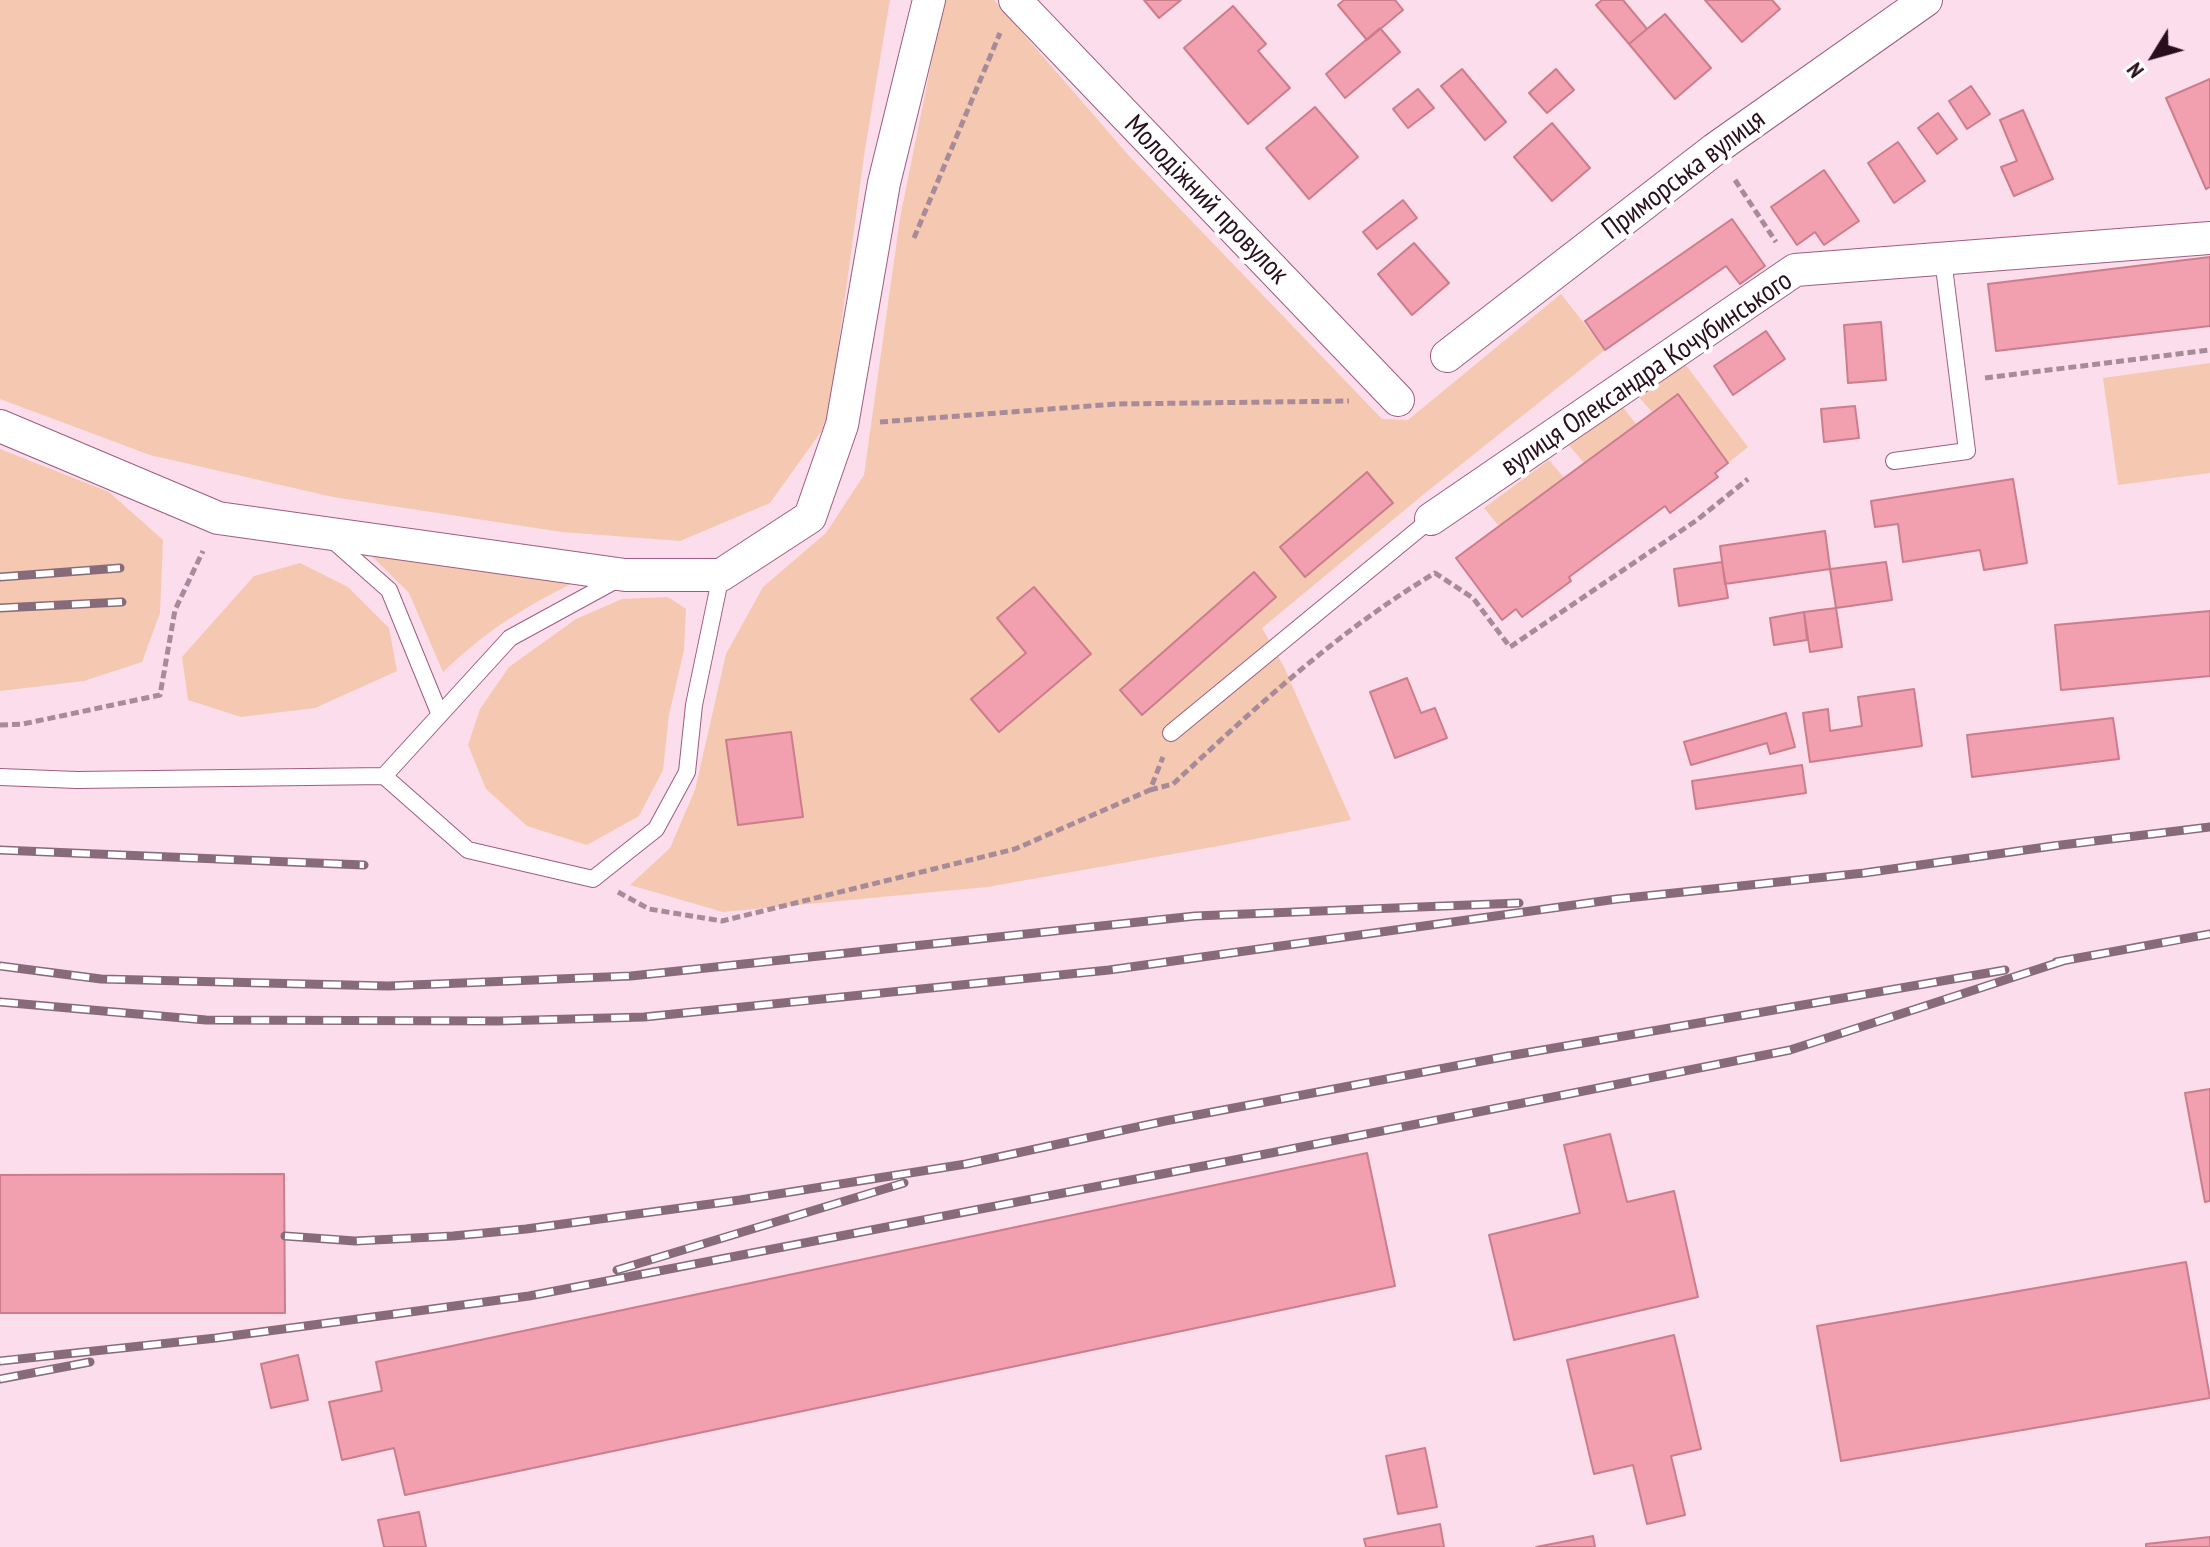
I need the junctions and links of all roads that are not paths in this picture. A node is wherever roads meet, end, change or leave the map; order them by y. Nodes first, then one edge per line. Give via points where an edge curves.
1 (929, 0) edge
2 (1926, 0) edge
3 (1008, 14) edge
4 (2210, 238) edge
5 (1943, 259) junction
6 (1447, 356) dead end
7 (1398, 400) road end
8 (0, 426) edge
9 (1894, 461) dead end
10 (1431, 519) joint
11 (323, 532) junction
12 (625, 575) junction
13 (721, 575) junction
14 (440, 715) junction
15 (1171, 733) road end
16 (384, 776) junction
17 (0, 777) edge

1 - 13 street via 884,183 842,425 810,517
2 - 6 street, Приморська вулиця via 1715,149
3 - 7 street, Молодіжний провулок
4 - 5 street, вулиця Олександра Кочубинського
5 - 9 lane via 1967,451
5 - 10 street, вулиця Олександра Кочубинського via 1795,270
8 - 11 street via 218,518
10 - 15 lane
11 - 12 street
11 - 14 lane via 389,590
12 - 13 street
12 - 14 lane via 510,638
13 - 16 lane via 694,705 687,772 656,829 593,879 468,850
14 - 16 lane
16 - 17 lane

